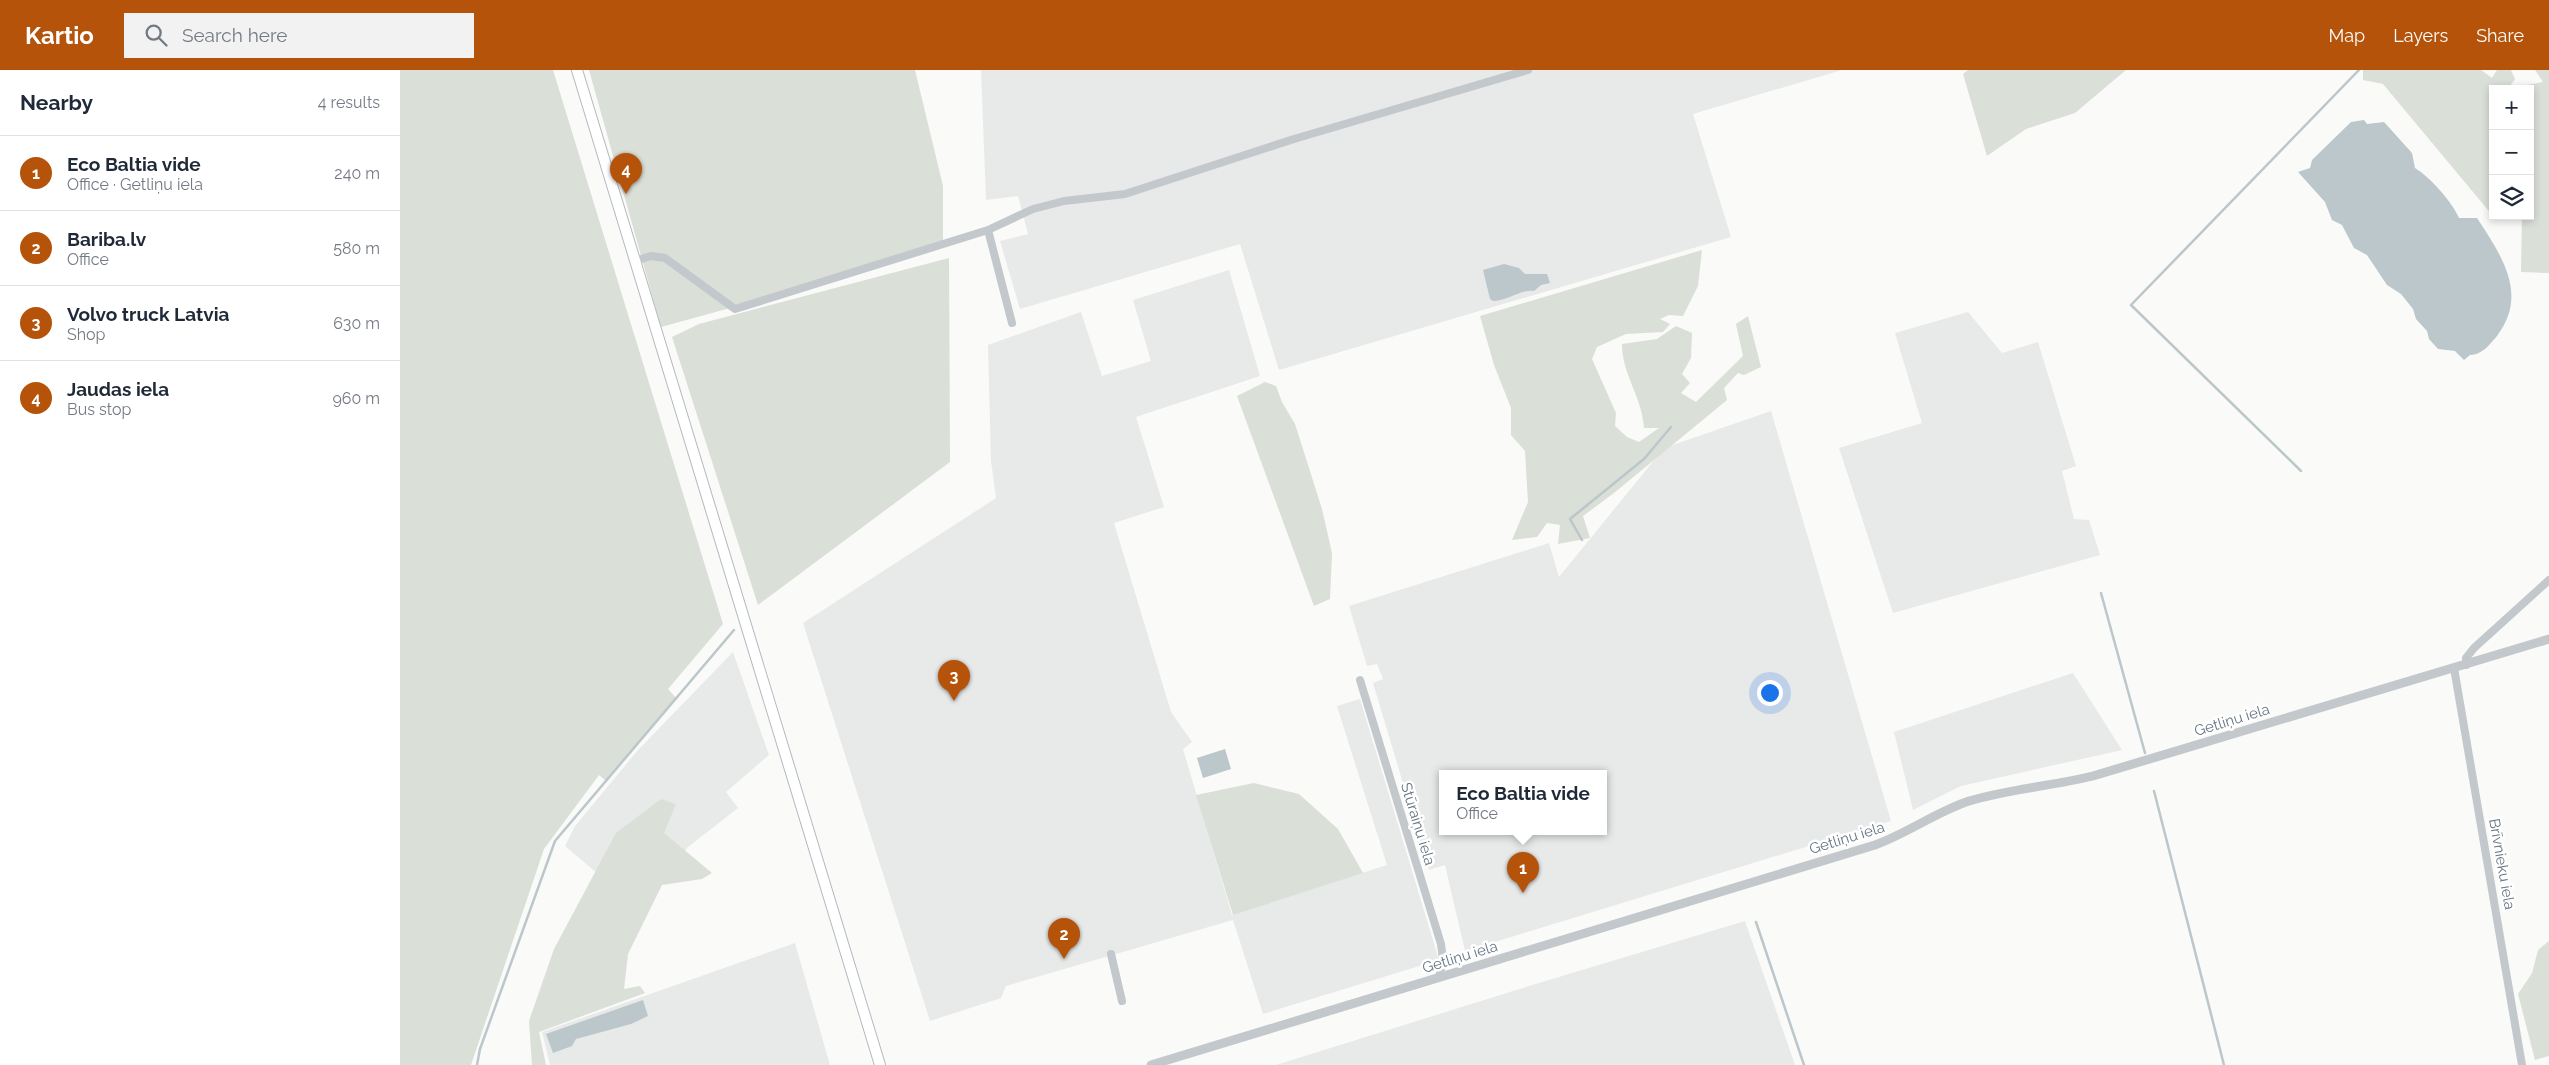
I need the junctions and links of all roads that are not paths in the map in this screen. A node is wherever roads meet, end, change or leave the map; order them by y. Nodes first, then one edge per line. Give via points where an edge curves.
1 (577, 70) edge
2 (1528, 70) edge
3 (988, 230) junction
4 (635, 261) junction
5 (1012, 323) dead end
6 (2548, 582) edge
7 (2549, 639) edge
8 (2466, 665) junction
9 (2454, 668) junction
10 (1360, 680) dead end
11 (1111, 954) dead end
12 (1439, 977) junction
13 (1122, 1001) dead end
14 (880, 1065) edge
15 (1151, 1065) edge
16 (2522, 1065) edge

1 - 4 main road
2 - 3 street via 1294,139 1125,194 1064,201 1033,209
3 - 4 street via 735,309 665,258 651,256
3 - 5 street
4 - 14 main road
6 - 8 street via 2474,648 2466,658
7 - 8 street, Getliņu iela
8 - 9 street, Getliņu iela
9 - 12 street, Getliņu iela via 2093,776 1971,800 1895,838
9 - 16 street, Brīvnieku iela
10 - 12 street, Stūraiņu iela via 1441,944 1443,960
11 - 13 street
12 - 15 street, Getliņu iela

